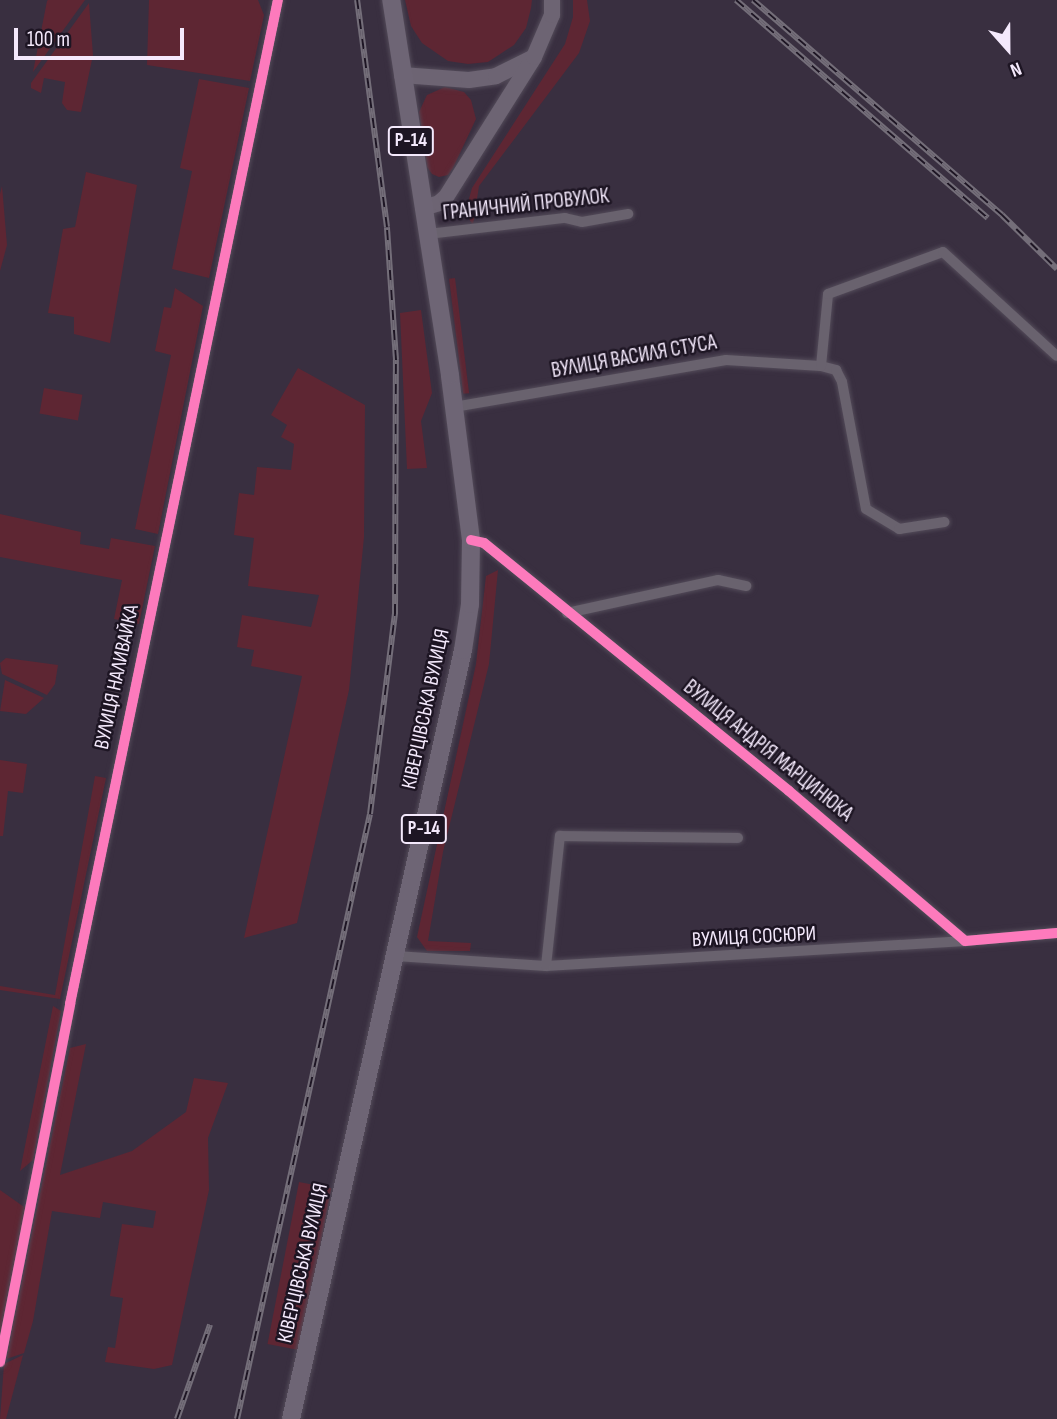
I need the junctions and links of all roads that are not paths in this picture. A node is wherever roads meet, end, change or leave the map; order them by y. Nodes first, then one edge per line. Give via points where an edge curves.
1 (278, 0) edge
2 (391, 0) edge
3 (552, 0) edge
4 (534, 57) junction
5 (402, 75) junction
6 (423, 208) junction
7 (628, 214) dead end
8 (428, 234) junction
9 (1057, 356) edge
10 (821, 366) junction
11 (454, 407) junction
12 (944, 522) dead end
13 (471, 540) junction
14 (746, 586) dead end
15 (567, 613) junction
16 (737, 838) dead end
17 (1057, 933) edge
18 (965, 941) junction
19 (396, 956) junction
20 (546, 966) junction
21 (0, 1362) edge
22 (291, 1419) edge

1 - 21 street, ВУЛИЦЯ НАЛИВАЙКА
2 - 5 main road, КІВЕРЦІВСЬКА ВУЛИЦЯ / Р-14
3 - 4 main road via 552,15
4 - 5 main road via 496,76 470,80
4 - 6 main road via 446,197
5 - 6 main road, КІВЕРЦІВСЬКА ВУЛИЦЯ / Р-14
6 - 8 main road, КІВЕРЦІВСЬКА ВУЛИЦЯ / Р-14
7 - 8 street, ГРАНИЧНИЙ ПРОВУЛОК
8 - 11 main road, КІВЕРЦІВСЬКА ВУЛИЦЯ / Р-14
9 - 10 street via 943,252 828,294
10 - 11 street, ВУЛИЦЯ ВАСИЛЯ СТУСА via 726,360
10 - 12 street via 836,370 842,383 866,509 899,530
11 - 13 main road, КІВЕРЦІВСЬКА ВУЛИЦЯ / Р-14
13 - 15 street, ВУЛИЦЯ АНДРІЯ МАРЦИНЮКА via 484,543
13 - 19 main road, КІВЕРЦІВСЬКА ВУЛИЦЯ / Р-14 via 470,604 463,650
14 - 15 street via 718,580
15 - 18 street, ВУЛИЦЯ АНДРІЯ МАРЦИНЮКА via 789,791
16 - 20 street via 560,835
17 - 18 street
18 - 20 street, ВУЛИЦЯ СОСЮРИ
19 - 20 street, ВУЛИЦЯ СОСЮРИ
19 - 22 main road, КІВЕРЦІВСЬКА ВУЛИЦЯ / Р-14

